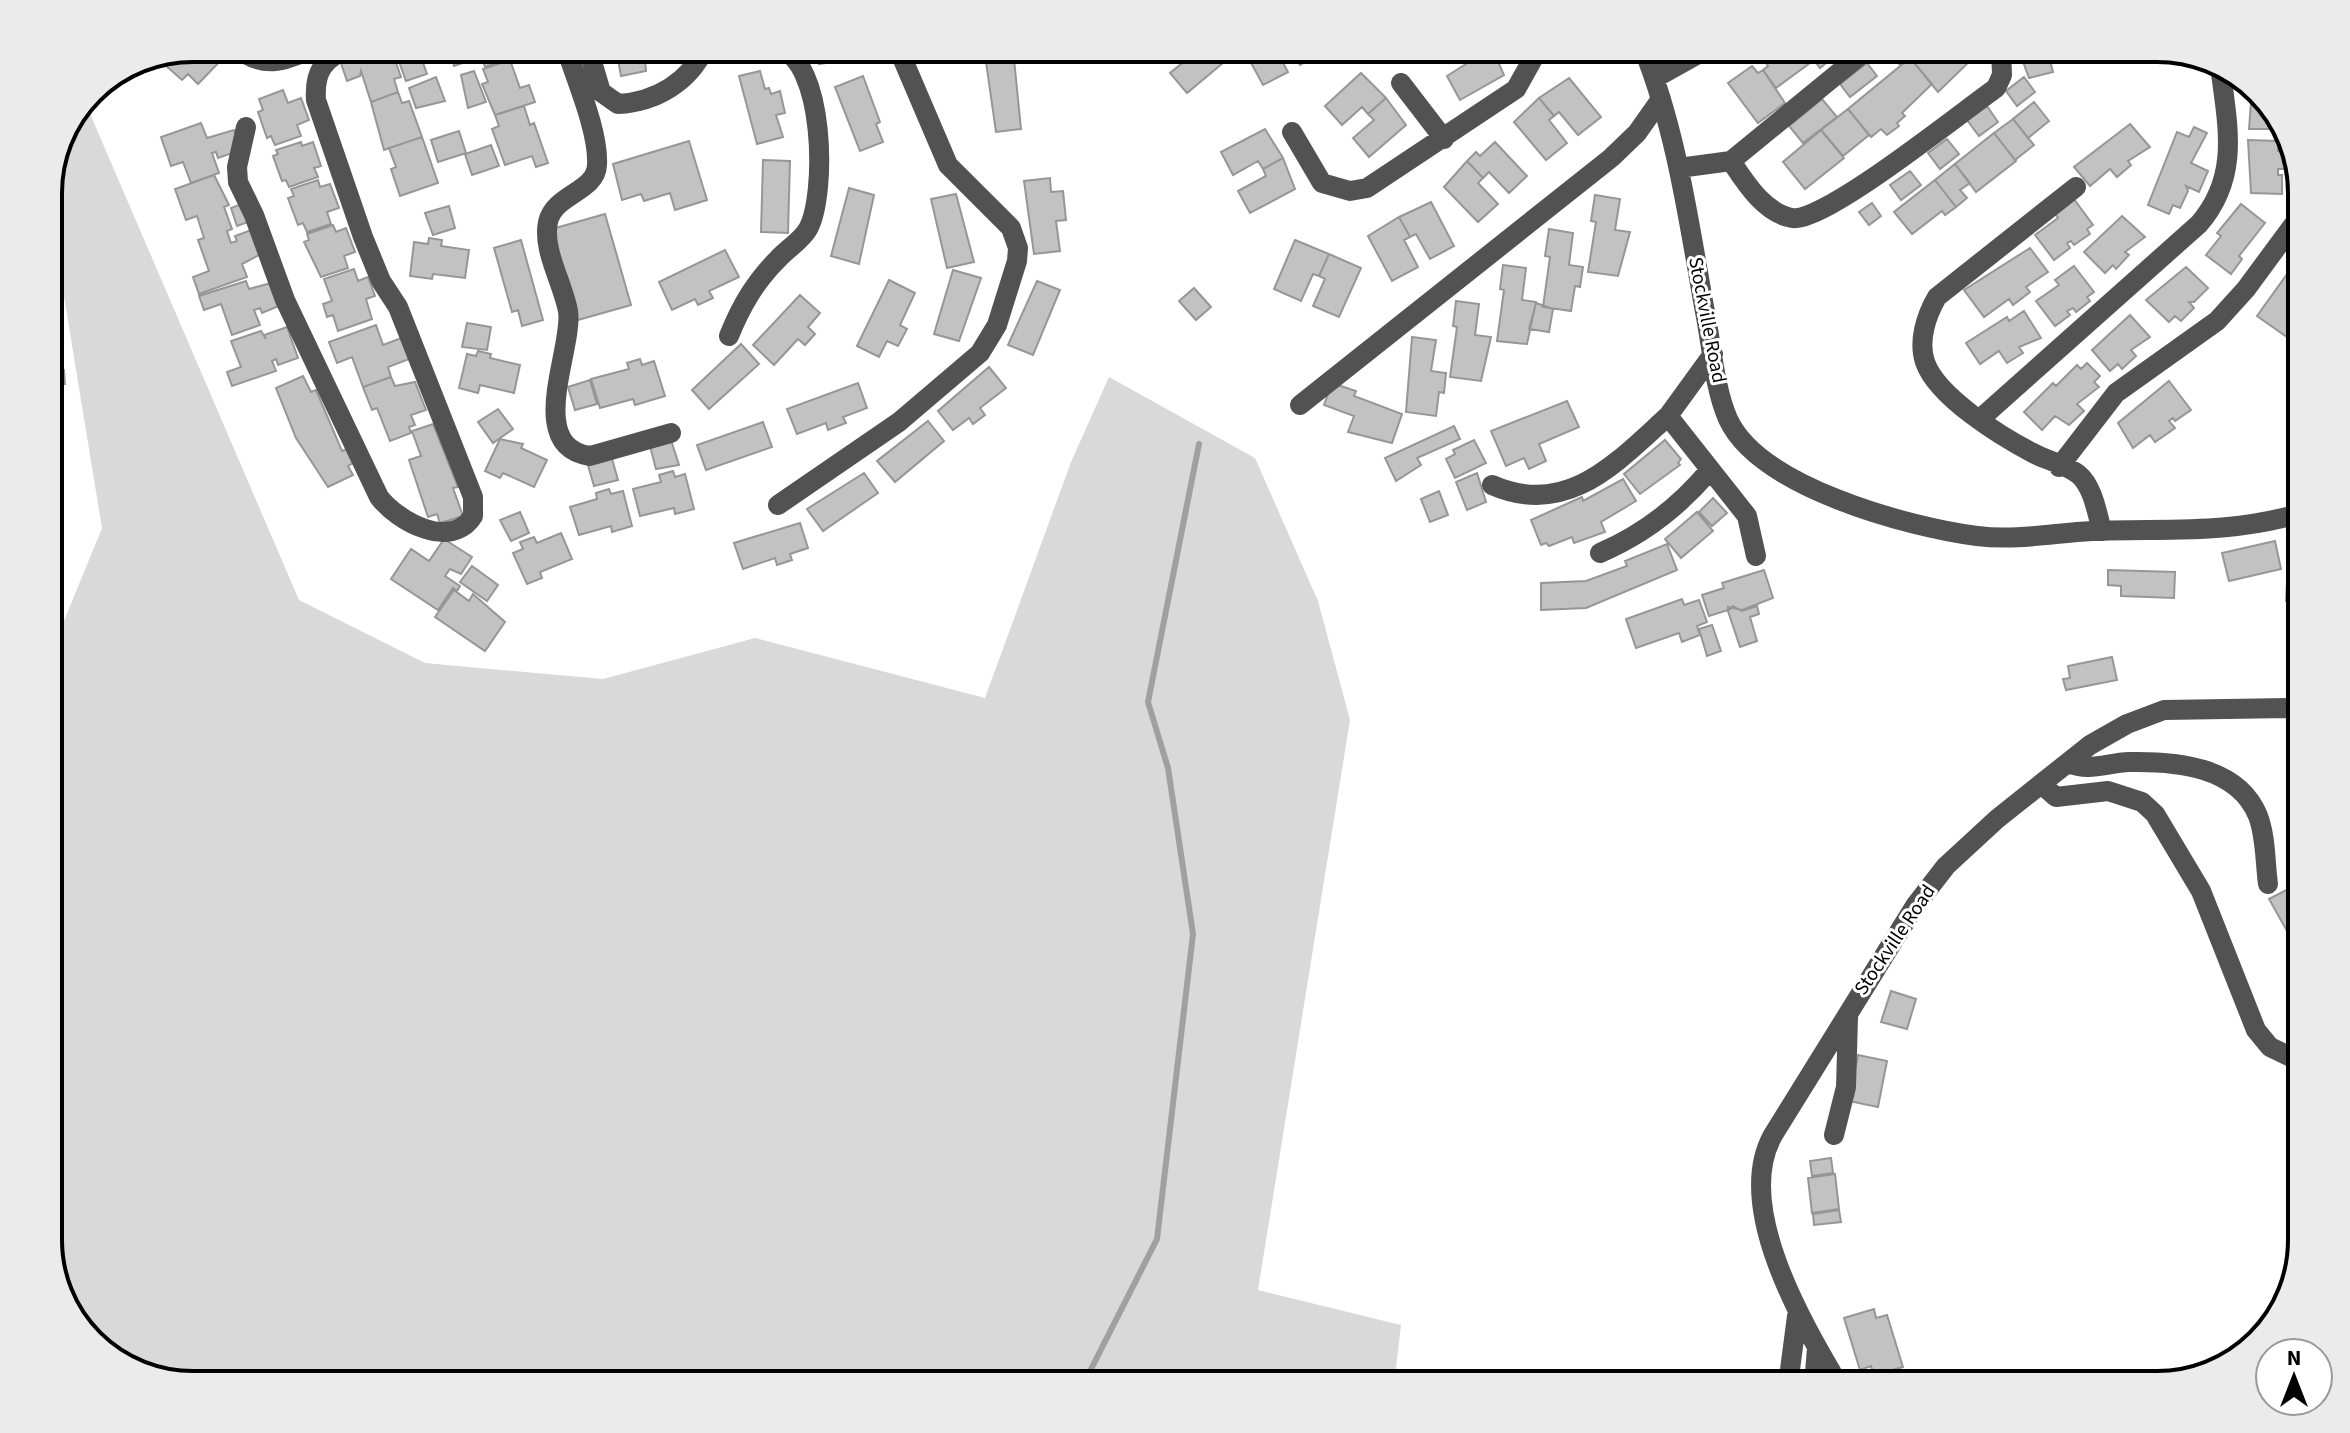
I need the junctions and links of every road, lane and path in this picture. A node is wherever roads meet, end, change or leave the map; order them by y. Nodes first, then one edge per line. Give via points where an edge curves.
1 (325, 62) edge
2 (570, 62) edge
3 (592, 62) edge
4 (697, 62) edge
5 (797, 62) edge
6 (904, 62) edge
7 (1531, 62) edge
8 (1649, 62) edge
9 (1684, 62) edge
10 (1852, 62) edge
11 (2002, 62) edge
12 (1655, 78) junction
13 (2221, 79) edge
14 (1401, 83) dead end
15 (1661, 99) junction
16 (246, 127) dead end
17 (1292, 132) dead end
18 (1444, 139) junction
19 (1731, 161) junction
20 (1679, 168) junction
21 (2076, 187) dead end
22 (2288, 232) edge
23 (729, 336) dead end
24 (1713, 354) junction
25 (1300, 405) dead end
26 (1668, 416) junction
27 (1980, 419) junction
28 (671, 433) dead end
29 (2059, 467) junction
30 (1709, 471) junction
31 (1492, 485) dead end
32 (778, 505) dead end
33 (2288, 515) edge
34 (2102, 531) junction
35 (1600, 553) dead end
36 (1756, 556) dead end
37 (2288, 708) edge
38 (2068, 763) junction
39 (2041, 784) junction
40 (2268, 884) dead end
41 (1848, 1013) junction
42 (2288, 1056) edge
43 (1834, 1135) dead end
44 (1797, 1316) junction
45 (1817, 1348) junction
46 (1790, 1371) edge
47 (1815, 1371) edge
48 (1831, 1371) edge

1 - 16 street via 316,100 363,237 398,307 473,497 473,516 462,527 439,531 419,526 390,510 379,497 285,300 238,182
2 - 28 street via 597,167 591,182 558,203 548,223 568,322 556,385 557,421 569,447 590,456
3 - 4 street via 601,92 618,104 672,87
5 - 23 street via 813,102 820,151 809,228 755,284
6 - 32 street via 948,165 1011,228 1017,261 997,325 980,353 899,422
7 - 18 street via 1516,89
8 - 12 street, Stockville Road
9 - 12 street
10 - 19 street
11 - 19 street via 1996,88 1857,189 1810,216 1795,219 1776,212
12 - 15 street, Stockville Road
13 - 27 street via 2228,148 2218,201 2199,224
14 - 18 street
15 - 20 street, Stockville Road
15 - 25 street via 1611,158
17 - 18 street via 1322,183 1350,191 1367,188
19 - 20 street
20 - 24 street, Stockville Road
21 - 27 street via 1951,283 1929,310 1922,348 1928,370
22 - 29 street via 2217,321 2116,393
24 - 26 street
24 - 34 street, Stockville Road via 1722,399 1738,436 1769,467 1802,485 1977,536
26 - 30 street
26 - 31 street via 1616,463 1583,484 1538,497
27 - 29 street
29 - 34 street via 2077,474 2088,487
30 - 35 street via 1655,523
30 - 36 street via 1747,516
33 - 34 street, Stockville Road via 2200,531
37 - 38 street, Stockville Road via 2164,710 2127,724
38 - 39 street, Stockville Road
38 - 40 street via 2086,769 2130,762 2176,764 2223,778 2245,795 2257,815
39 - 41 street, Stockville Road via 1946,866
39 - 42 street via 2056,797 2089,791 2125,795 2155,814 2207,903 2256,1030 2270,1047
41 - 43 street via 1846,1087
41 - 44 street, Stockville Road via 1767,1146 1764,1160 1764,1215
44 - 45 street, Stockville Road
44 - 46 street
45 - 47 street
45 - 48 street, Stockville Road

